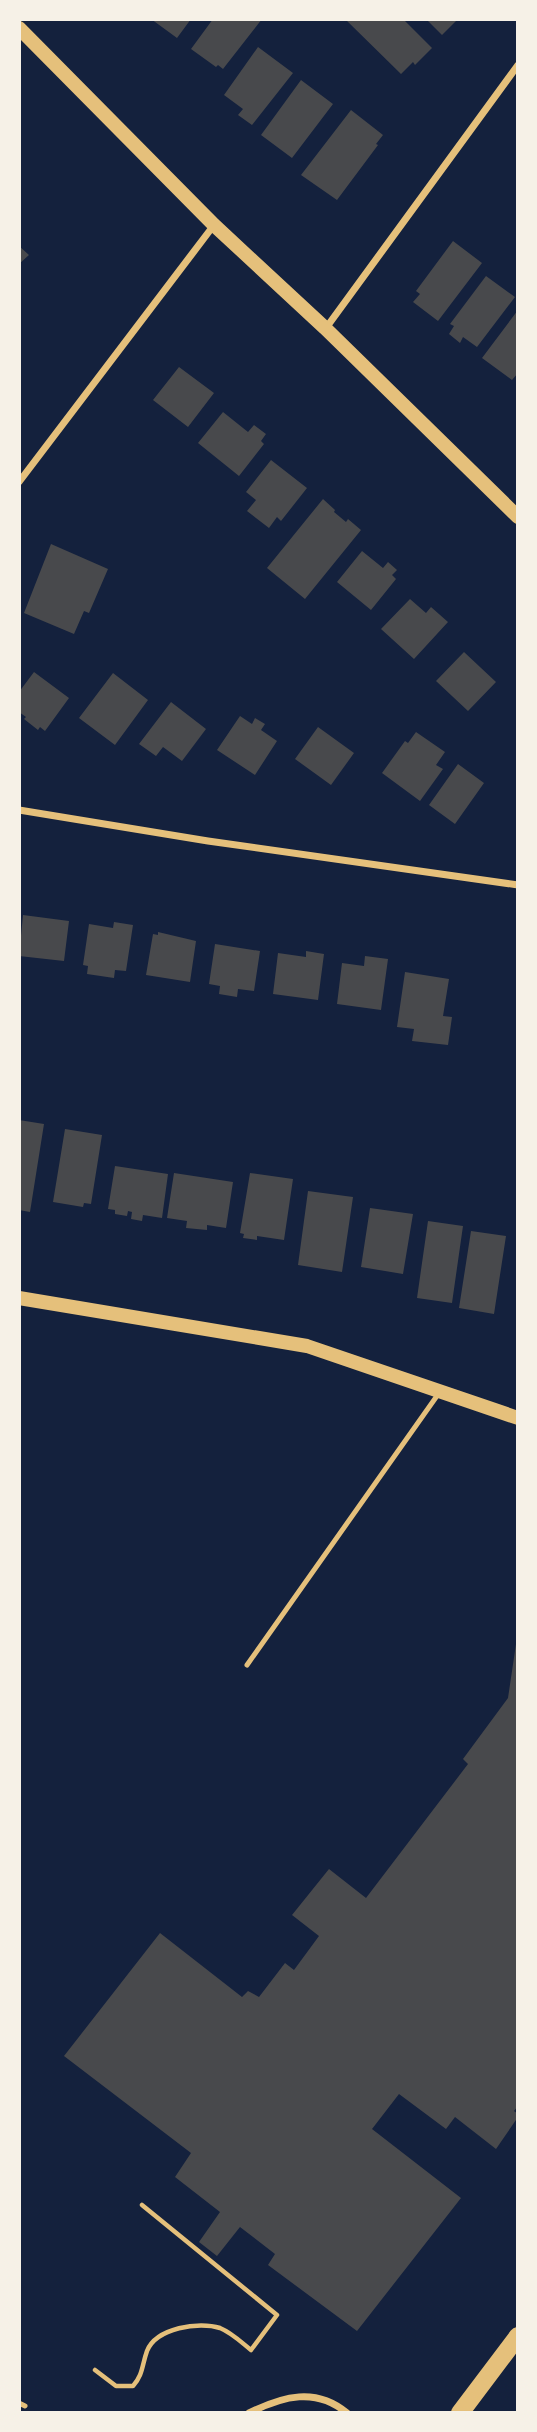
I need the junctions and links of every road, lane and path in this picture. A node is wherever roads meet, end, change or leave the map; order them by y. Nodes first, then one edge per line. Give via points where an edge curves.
1 (19, 28) edge
2 (518, 65) edge
3 (214, 225) junction
4 (325, 328) junction
5 (19, 481) edge
6 (518, 517) edge
7 (19, 810) edge
8 (518, 885) edge
9 (19, 1298) edge
10 (440, 1392) junction
11 (518, 1418) edge
12 (247, 1665) dead end
13 (142, 2205) dead end
14 (518, 2336) edge
15 (95, 2370) dead end
16 (249, 2413) edge
17 (347, 2413) edge
18 (460, 2413) edge

1 - 3 main road
2 - 4 street
3 - 4 main road
3 - 5 street
4 - 6 main road
7 - 8 street
9 - 10 main road via 307,1346
10 - 11 main road
10 - 12 lane
13 - 15 path via 277,2315 251,2350 217,2327 188,2327 162,2335 147,2351 134,2386 119,2387
14 - 18 main road
16 - 17 street via 299,2395 325,2399

